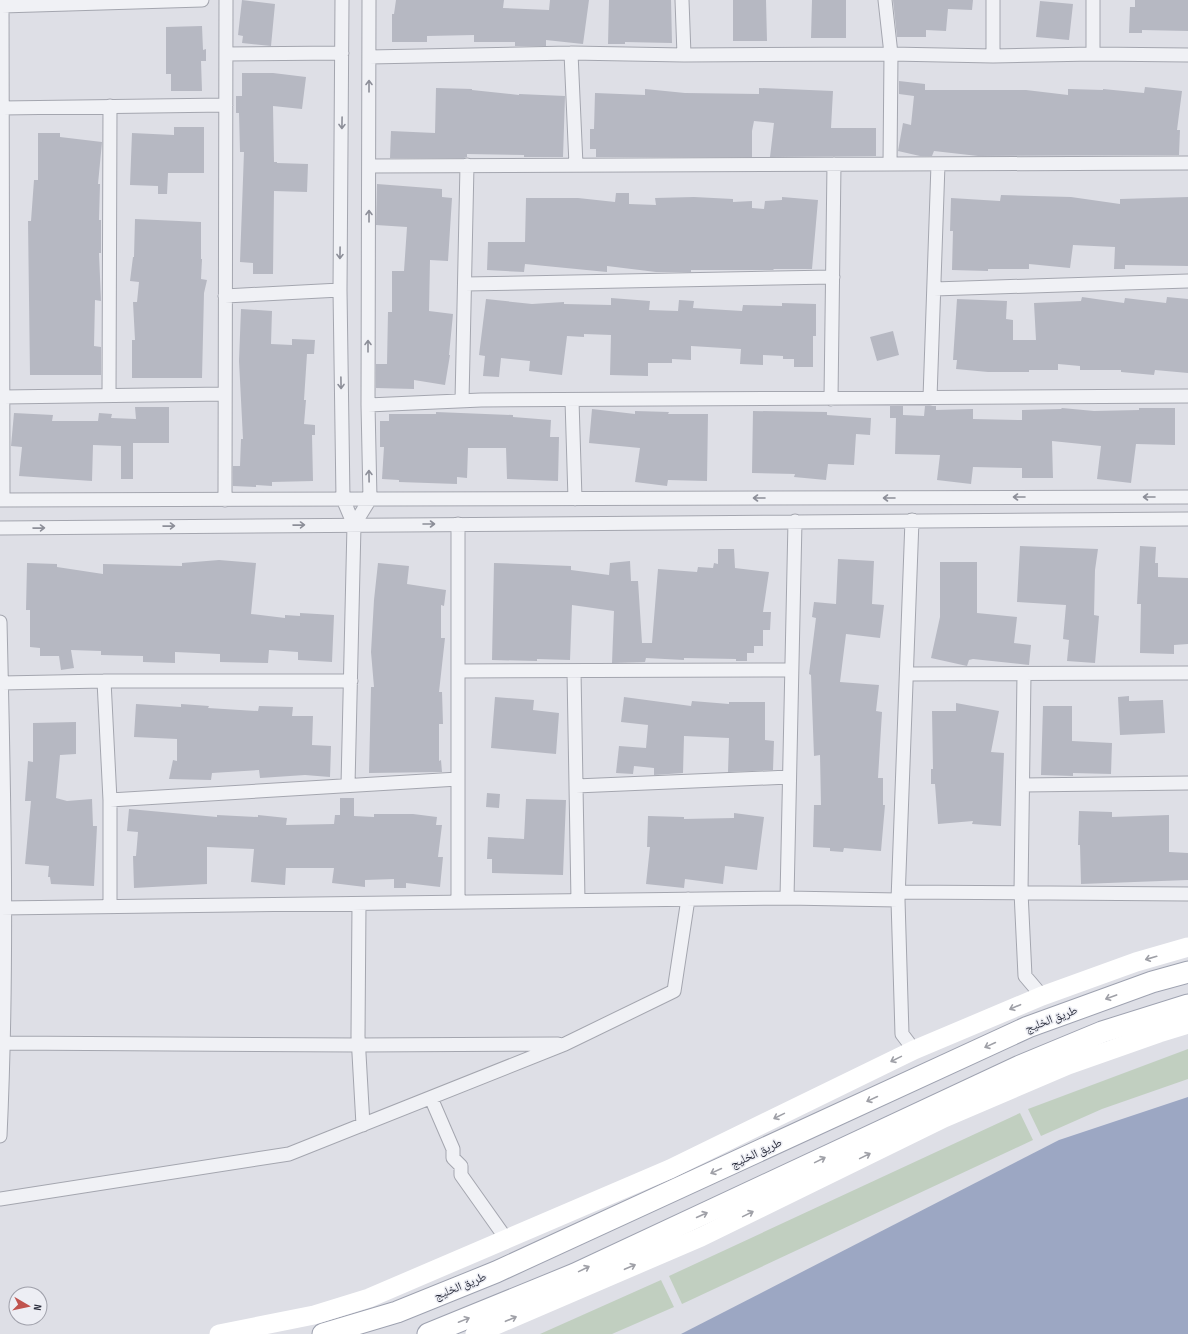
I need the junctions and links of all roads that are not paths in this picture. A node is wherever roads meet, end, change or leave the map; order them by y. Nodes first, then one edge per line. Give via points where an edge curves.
1 (202, 0) edge
2 (226, 0) edge
3 (342, 0) edge
4 (369, 0) edge
5 (682, 0) edge
6 (885, 0) edge
7 (993, 0) edge
8 (1093, 0) edge
9 (114, 1) edge
10 (2, 3) edge
11 (1, 48) edge
12 (342, 53) junction
13 (571, 53) junction
14 (226, 54) junction
15 (891, 54) junction
16 (1093, 54) junction
17 (684, 55) junction
18 (1188, 55) edge
19 (369, 56) junction
20 (993, 56) junction
21 (226, 105) junction
22 (110, 106) junction
23 (2, 108) junction
24 (1188, 163) edge
25 (834, 164) junction
26 (890, 164) junction
27 (938, 164) junction
28 (466, 165) junction
29 (576, 165) junction
30 (369, 166) junction
31 (833, 277) junction
32 (1188, 281) edge
33 (465, 284) junction
34 (934, 289) junction
35 (340, 290) junction
36 (225, 296) junction
37 (225, 394) junction
38 (109, 396) junction
39 (1188, 396) edge
40 (3, 397) junction
41 (831, 398) junction
42 (930, 398) junction
43 (572, 400) junction
44 (462, 401) junction
45 (368, 405) junction
46 (1188, 497) edge
47 (343, 499) junction
48 (575, 499) junction
49 (1, 500) edge
50 (225, 500) junction
51 (370, 500) junction
52 (1188, 519) edge
53 (912, 520) junction
54 (795, 521) junction
55 (458, 524) junction
56 (354, 525) junction
57 (0, 528) edge
58 (0, 622) edge
59 (792, 670) junction
60 (458, 671) junction
61 (574, 671) junction
62 (1188, 673) edge
63 (907, 674) junction
64 (1024, 674) junction
65 (104, 681) junction
66 (351, 681) junction
67 (2, 683) junction
68 (789, 777) junction
69 (458, 779) junction
70 (1188, 783) edge
71 (1023, 785) junction
72 (348, 786) junction
73 (576, 786) junction
74 (2, 791) edge
75 (110, 800) junction
76 (1021, 892) junction
77 (1188, 894) edge
78 (899, 896) junction
79 (787, 898) junction
80 (688, 899) junction
81 (578, 901) junction
82 (458, 902) junction
83 (359, 904) junction
84 (110, 907) junction
85 (2, 908) edge
86 (1188, 947) edge
87 (1188, 972) edge
88 (1042, 996) junction
89 (1188, 1006) edge
90 (1188, 1024) edge
91 (4, 1043) junction
92 (565, 1044) junction
93 (358, 1046) junction
94 (914, 1050) junction
95 (822, 1095) junction
96 (431, 1098) junction
97 (362, 1125) junction
98 (0, 1136) edge
99 (776, 1144) junction
100 (0, 1199) edge
101 (507, 1240) junction
102 (219, 1334) edge
103 (323, 1334) edge
104 (428, 1334) edge
105 (474, 1334) edge

1 - 9 street
2 - 14 street
3 - 12 street
4 - 19 street
5 - 17 street
6 - 15 street
7 - 20 street
8 - 16 street
9 - 10 street
10 - 11 street
11 - 23 street
12 - 14 street
12 -> 35 street
13 - 17 street
13 - 19 street
13 - 29 street
14 - 21 street
15 - 17 street
15 - 20 street
15 - 26 street
16 - 18 street
16 - 20 street
30 -> 19 street
21 - 22 street
21 - 36 street
22 - 23 street
22 - 38 street
23 - 40 street
24 - 27 street
25 - 26 street
25 - 29 street
25 - 31 street
26 - 27 street
27 - 34 street
28 - 29 street
28 - 30 street
28 - 33 street
45 -> 30 street
31 - 33 street
31 - 41 street
32 - 34 street
33 - 44 street
34 - 42 street
35 - 36 street
35 -> 47 street
36 - 37 street
37 - 38 street
37 - 50 street
38 - 40 street
39 - 42 street
40 - 49 street
41 - 42 street
41 - 43 street
43 - 44 street
43 - 48 street
44 - 45 street
51 -> 45 street
46 -> 48 street
47 - 50 street
47 - 51 street
47 - 56 street
48 - 51 street
49 - 50 street
51 - 56 street
52 - 53 street
53 - 54 street
53 - 63 street
54 - 55 street
54 - 59 street
56 -> 55 street
55 - 60 street
57 -> 56 street
56 - 66 street
58 - 67 street
59 - 61 street
59 - 68 street
60 - 61 street
60 - 69 street
61 - 73 street
62 - 64 street
63 - 64 street
63 - 78 street
64 - 71 street
65 - 66 street
65 - 67 street
65 - 75 street
66 - 72 street
67 - 74 street
68 - 73 street
68 - 79 street
69 - 72 street
69 - 82 street
70 - 71 street
71 - 76 street
72 - 75 street
73 - 81 street
74 - 85 street
75 - 84 street
76 - 77 street
76 - 78 street
76 - 88 street via 1025,976
78 - 79 street
78 - 94 street via 902,1034
79 - 80 street
80 - 81 street
80 - 92 street via 674,991
81 - 82 street
82 - 83 street
83 - 84 street
83 - 93 street
84 - 85 street
85 - 91 street
86 -> 88 main road via 1136,962
87 -> 99 main road, طريق الخليج via 1152,982 1028,1027
88 -> 94 main road
104 -> 89 main road via 576,1274 1020,1066 1102,1032
105 -> 90 main road via 701,1236 944,1118 1068,1065
91 - 93 street
91 - 98 street
92 - 93 street
92 - 96 street
93 - 97 street
94 -> 95 main road
95 - 99 main road
95 -> 101 main road via 670,1169
96 - 97 street
96 - 101 street via 453,1149 453,1158 460,1166 461,1175
97 - 100 street via 289,1154
99 -> 103 main road, طريق الخليج via 496,1272 397,1312
101 - 102 main road via 368,1298 314,1315

